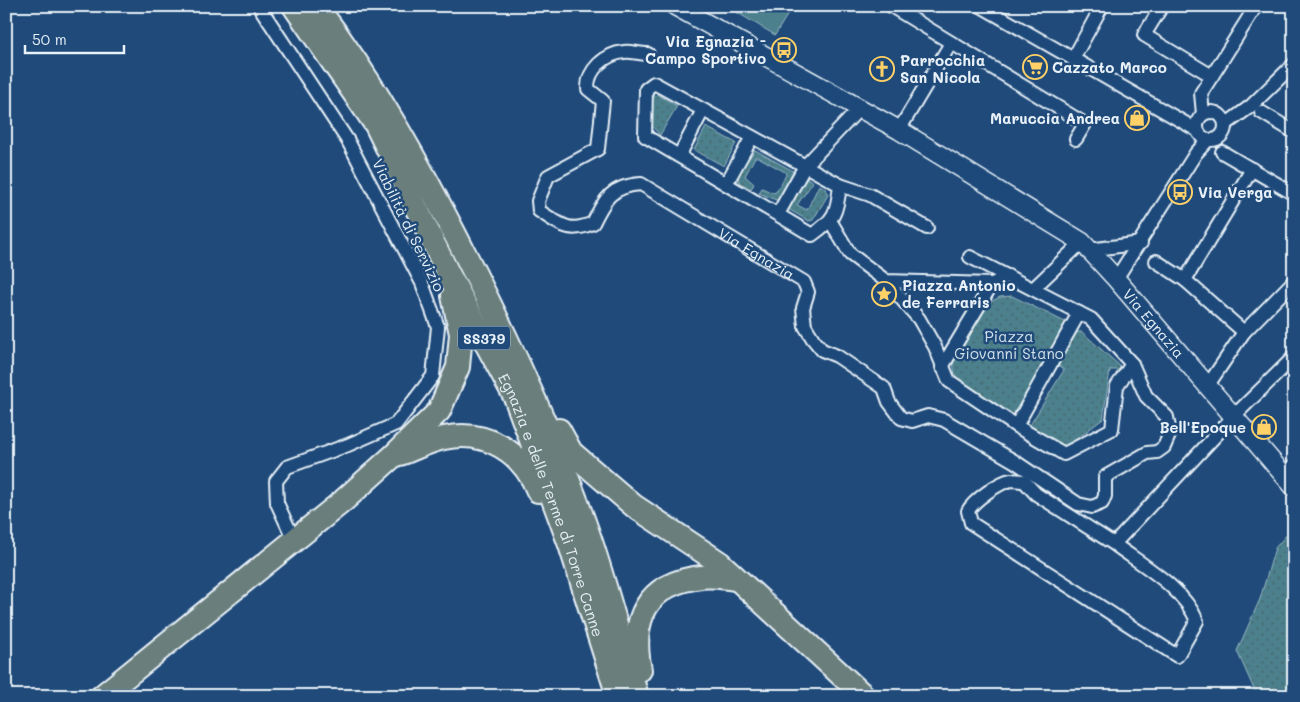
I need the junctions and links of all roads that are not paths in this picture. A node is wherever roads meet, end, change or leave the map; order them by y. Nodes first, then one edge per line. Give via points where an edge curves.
1 (259, 6) edge
2 (294, 6) edge
3 (316, 6) edge
4 (675, 6) edge
5 (891, 6) edge
6 (981, 6) edge
7 (1102, 6) edge
8 (1162, 6) edge
9 (1256, 6) edge
10 (695, 11) edge
11 (951, 43) junction
12 (648, 54) dead end
13 (1073, 59) junction
14 (1294, 64) edge
15 (1212, 76) junction
16 (860, 108) junction
17 (703, 110) junction
18 (1261, 112) dead end
19 (1202, 114) junction
20 (1225, 126) junction
21 (899, 130) junction
22 (1196, 130) junction
23 (1294, 132) edge
24 (752, 137) junction
25 (1076, 139) dead end
26 (1208, 140) junction
27 (1222, 152) dead end
28 (679, 156) junction
29 (805, 166) junction
30 (1252, 169) junction
31 (726, 184) junction
32 (840, 186) junction
33 (1294, 194) edge
34 (778, 214) junction
35 (830, 222) junction
36 (927, 228) dead end
37 (1141, 243) junction
38 (1086, 246) junction
39 (970, 257) dead end
40 (1156, 262) dead end
41 (448, 273) junction
42 (1008, 276) junction
43 (1116, 279) junction
44 (1185, 280) junction
45 (886, 281) junction
46 (1294, 281) edge
47 (992, 284) junction
48 (1033, 289) junction
49 (1079, 313) junction
50 (501, 324) junction
51 (1244, 332) junction
52 (1294, 357) edge
53 (1132, 364) junction
54 (942, 367) junction
55 (1208, 385) junction
56 (1234, 416) junction
57 (1016, 426) junction
58 (392, 457) junction
59 (1290, 476) edge
60 (295, 542) junction
61 (1114, 544) junction
62 (736, 579) junction
63 (594, 618) junction
64 (109, 693) edge
65 (618, 696) edge
66 (636, 696) edge
67 (645, 696) edge
68 (864, 696) edge

1 - 60 street, Viabilità di Servizio via 348,141 422,283 438,327 432,376 396,424 287,467 276,481 277,503
2 - 41 highway, Egnazia e delle Terme di Torre Canne / SS379 via 376,125
3 - 50 highway, Egnazia e delle Terme di Torre Canne / SS379 via 350,50 431,187
4 - 10 street, Via Egnazia
5 - 11 street
6 - 13 street
7 - 13 street
8 - 15 street via 1144,35
9 - 15 street
10 - 16 street, Via Egnazia
11 - 21 street
11 - 25 street via 1085,124
12 - 53 street, Via Egnazia via 623,52 599,62 587,80 588,89 603,101 598,149 548,176 538,201 539,211 565,227 579,229 593,223 606,197 630,185 641,184 804,282 808,292 803,308 805,326 812,339 822,350 884,388 889,402 901,418 912,421 928,416 944,420 1078,504 1092,507 1102,503 1105,477 1147,453 1158,452 1170,433 1167,417 1146,396
13 - 22 street
14 - 20 street
15 - 19 street via 1201,93
16 - 21 street, Via Egnazia
16 - 29 street
17 - 24 street
17 - 28 street
17 - 28 street via 654,83 646,89 645,136
18 - 23 street
19 - 20 street via 1214,112 1224,120
19 - 22 street
20 - 26 street via 1221,136
21 - 38 street, Via Egnazia
22 - 26 street via 1199,136
24 - 29 street
24 - 31 street
26 - 37 street
27 - 30 street
28 - 31 street
29 - 32 street
29 - 34 street
30 - 33 street
30 - 44 street
31 - 34 street
32 - 35 street via 838,203
32 - 36 street via 870,195
34 - 35 street via 812,234
35 - 45 street via 850,254
37 - 38 street
37 - 43 street
38 - 43 street, Via Egnazia
38 - 48 street
39 - 42 street
40 - 44 street
41 - 58 highway via 461,334 458,367 438,411
41 - 63 highway, Egnazia e delle Terme di Torre Canne / SS379 via 515,397
42 - 47 street
42 - 48 street
43 - 55 street, Via Egnazia
44 - 51 street
45 - 47 street
45 - 54 street via 919,320
46 - 51 street
47 - 54 street
48 - 49 street
49 - 53 street via 1091,319
49 - 57 street
50 - 62 highway via 571,452 634,506 720,563
50 - 66 highway, Egnazia e delle Terme di Torre Canne / SS379 via 588,531
51 - 55 street
52 - 56 street
53 - 57 street via 1117,386 1112,429 1064,454
54 - 57 street via 949,381
55 - 56 street, Via Egnazia
56 - 59 street, Via Egnazia
56 - 61 street
58 - 60 highway
58 - 63 highway via 444,438 477,437 507,448 531,474 582,606
60 - 64 highway
61 - 61 street via 1036,494 1024,481 1004,483 972,503 968,511 972,523 1177,656 1197,621 1192,609
62 - 67 highway via 702,576 672,584 647,602 637,631 636,650
62 - 68 highway
63 - 65 highway, Egnazia e delle Terme di Torre Canne / SS379

